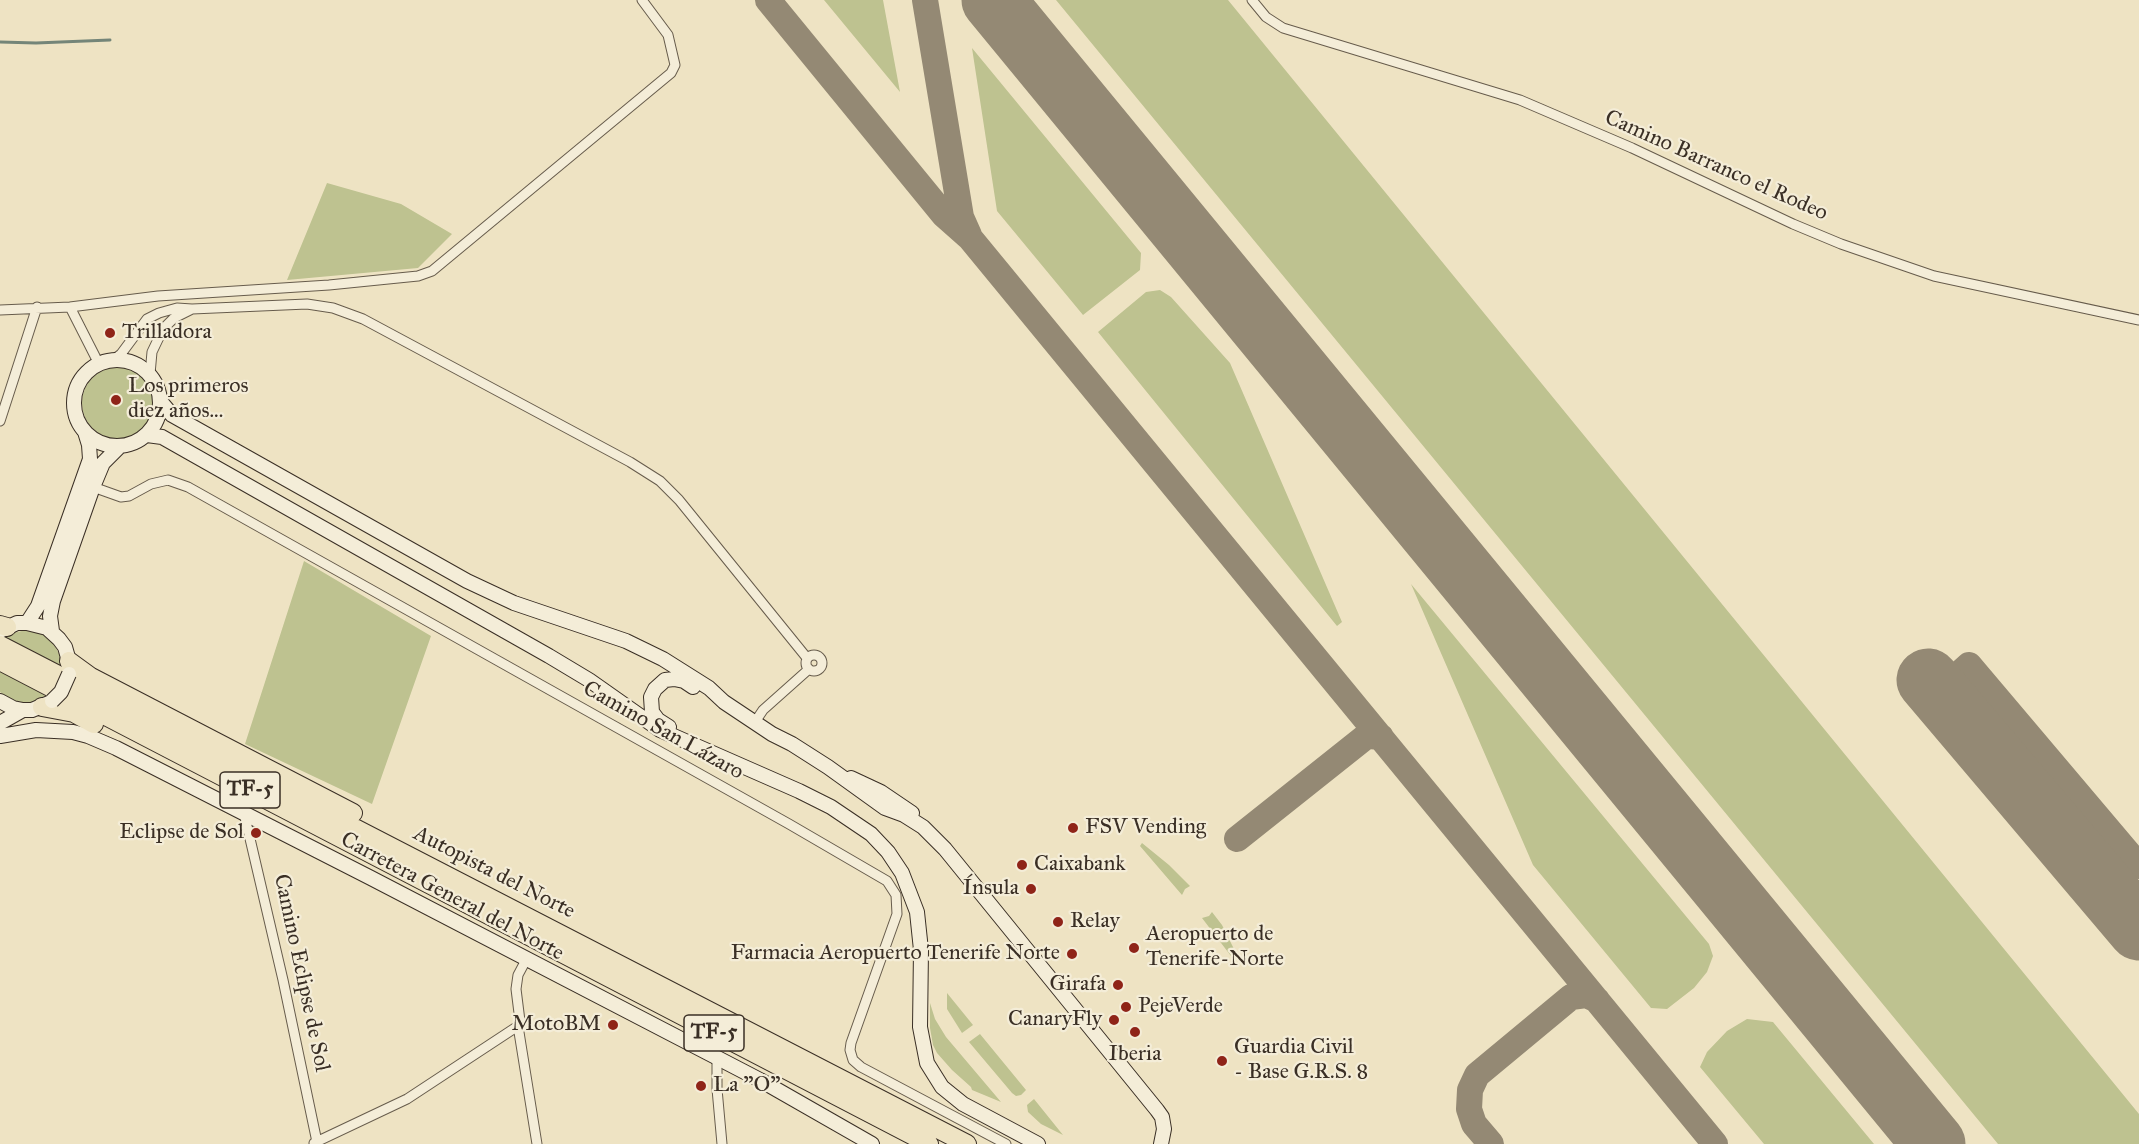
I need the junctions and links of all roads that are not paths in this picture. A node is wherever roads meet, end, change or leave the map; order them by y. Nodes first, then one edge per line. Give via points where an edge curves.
1 (642, 0) edge
2 (1252, 0) edge
3 (38, 307) junction
4 (70, 307) junction
5 (192, 309) junction
6 (0, 311) edge
7 (2139, 320) edge
8 (106, 362) junction
9 (150, 374) junction
10 (161, 402) junction
11 (0, 421) edge
12 (85, 432) junction
13 (147, 435) junction
14 (119, 447) junction
15 (93, 487) junction
16 (27, 623) junction
17 (2, 628) edge
18 (52, 631) junction
19 (0, 645) edge
20 (807, 658) junction
21 (0, 661) edge
22 (69, 668) junction
23 (809, 669) junction
24 (0, 701) edge
25 (724, 702) junction
26 (47, 704) junction
27 (23, 710) junction
28 (755, 722) junction
29 (0, 723) edge
30 (0, 736) edge
31 (682, 739) junction
32 (828, 767) junction
33 (244, 813) junction
34 (948, 854) junction
35 (443, 873) junction
36 (499, 922) junction
37 (526, 960) junction
38 (518, 1026) junction
39 (717, 1058) junction
40 (1146, 1095) junction
41 (314, 1143) edge
42 (537, 1144) edge
43 (722, 1144) edge
44 (872, 1144) edge
45 (929, 1144) edge
46 (967, 1144) edge
47 (1006, 1144) edge
48 (1038, 1144) edge
49 (1154, 1144) edge
50 (1161, 1144) edge
51 (1169, 1144) edge

1 - 4 street via 668,35 675,65 671,73 432,271 418,276 158,296
2 - 7 street, Camino Barranco el Rodeo via 1266,17 1283,28 1520,100 1841,244 1924,272
3 - 4 street
3 - 6 street
3 - 11 street
4 - 8 street
5 - 8 street via 177,308 147,320 121,354
5 - 9 street via 163,329 152,352
5 - 20 street via 284,304 333,308 363,319 630,462 660,481 679,500
8 - 9 main road via 127,361
8 - 12 main road via 89,370 76,389 74,400
9 - 10 main road
10 - 13 main road via 158,420
10 - 25 main road via 172,415 466,581 514,603 633,645 670,663
12 - 14 main road via 101,443
12 - 16 main road via 90,459 38,606
13 - 14 main road
13 - 31 main road via 162,437 539,650 650,724
14 - 15 main road via 103,463
15 - 18 main road via 53,601
15 - 47 street, Camino San Lázaro via 121,497 168,480 188,487 887,881 896,895 897,914 851,1043 853,1060
16 - 17 main road
16 - 18 main road
18 - 22 main road via 65,647
19 - 35 highway, Autopista del Norte / TF-5
20 - 23 street
20 - 23 street via 816,655 823,662 818,670
21 - 36 highway, Autopista del Norte / TF-5
22 - 26 main road, bridge via 61,692
22 - 35 highway via 303,786 419,850
23 - 28 street
24 - 27 main road
25 - 28 main road
25 - 31 main road via 679,680 665,680 657,685 651,697 652,712
26 - 27 main road
26 - 36 highway via 74,713 472,914
27 - 29 main road
28 - 32 main road
30 - 33 main road, Carretera General del Norte via 51,730 88,736
31 - 48 main road via 815,799 860,825 881,843 903,873 917,912 920,1028 927,1063 942,1087 963,1104
32 - 34 main road via 885,808 923,827
32 - 34 main road via 881,792 910,811 927,824
33 - 37 main road, Carretera General del Norte
33 - 41 street, Camino Eclipse de Sol via 283,980
34 - 40 main road
35 - 46 highway, Autopista del Norte / TF-5
36 - 45 highway, Autopista del Norte / TF-5
37 - 38 street via 516,989
37 - 39 main road, Carretera General del Norte
38 - 41 street via 407,1100
38 - 42 street
39 - 43 street
39 - 44 main road, Carretera General del Norte
40 - 49 main road via 1156,1123
40 - 50 main road via 1164,1123
40 - 51 main road via 1170,1121

